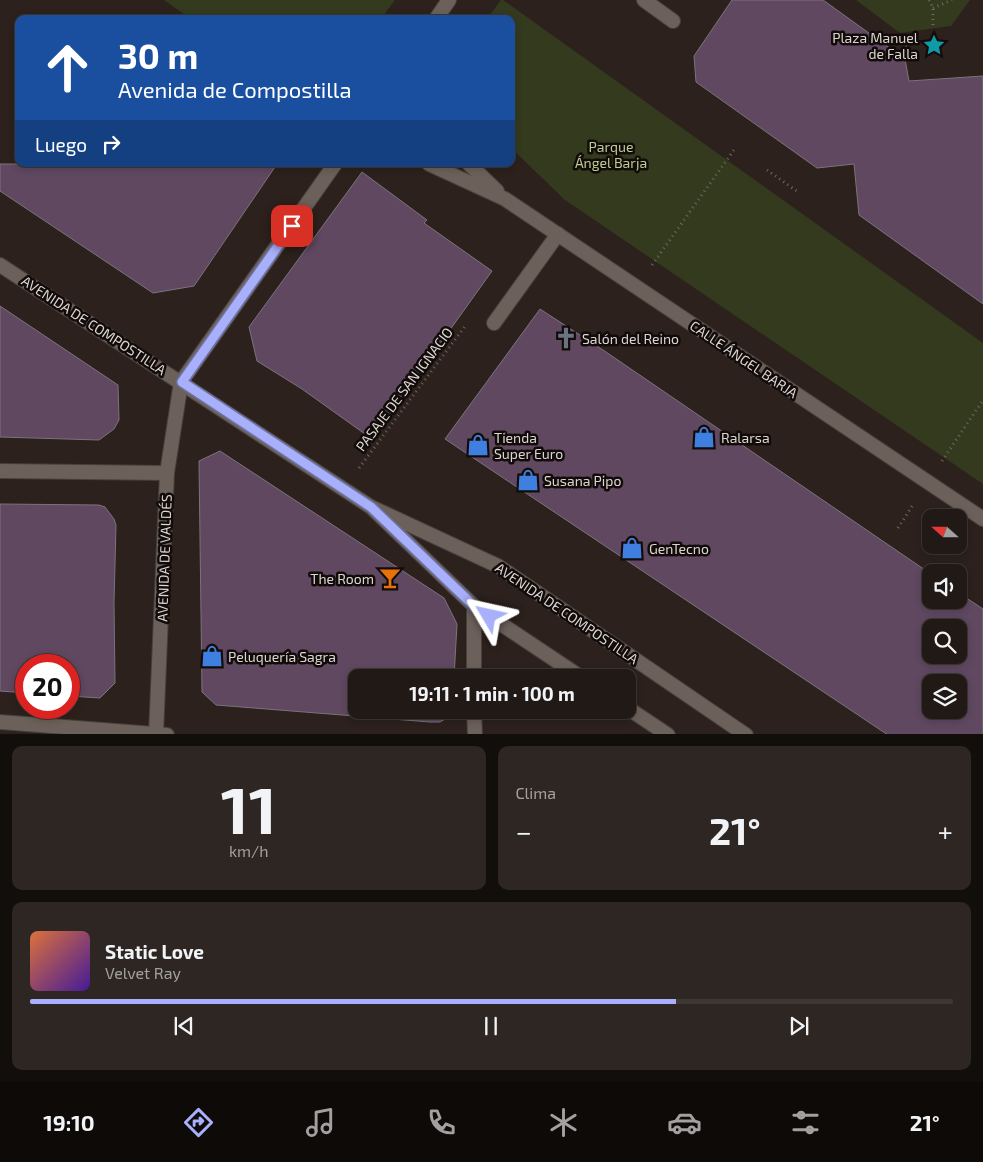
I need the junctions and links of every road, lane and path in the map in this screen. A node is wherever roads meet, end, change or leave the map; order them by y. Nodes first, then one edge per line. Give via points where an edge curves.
1 (449, 0) edge
2 (644, 0) edge
3 (929, 0) edge
4 (952, 0) edge
5 (932, 8) junction
6 (439, 15) edge
7 (674, 21) dead end
8 (933, 28) dead end
9 (893, 38) dead end
10 (909, 49) dead end
11 (736, 147) dead end
12 (333, 167) edge
13 (435, 167) edge
14 (472, 167) edge
15 (767, 170) dead end
16 (798, 192) dead end
17 (505, 199) junction
18 (558, 234) junction
19 (0, 264) edge
20 (637, 286) junction
21 (472, 318) dead end
22 (494, 324) dead end
23 (182, 382) junction
24 (0, 471) edge
25 (167, 473) junction
26 (344, 489) junction
27 (371, 507) junction
28 (983, 519) edge
29 (474, 606) junction
30 (474, 669) edge
31 (568, 669) edge
32 (636, 713) edge
33 (474, 719) edge
34 (0, 722) edge
35 (160, 734) edge
36 (475, 734) edge
37 (668, 734) edge
38 (746, 734) edge

1 - 6 street
2 - 7 street
3 - 5 path
4 - 5 path
5 - 8 path
9 - 10 path
11 - 20 path
12 - 23 street
13 - 17 street, CALLE ÁNGEL BARJA
14 - 17 street, CALLE ÁNGEL BARJA
15 - 16 path
17 - 18 street, CALLE ÁNGEL BARJA
18 - 20 street, CALLE ÁNGEL BARJA
18 - 22 street
19 - 23 street, AVENIDA DE COMPOSTILLA
20 - 28 street, CALLE ÁNGEL BARJA
21 - 26 path, PASAJE DE SAN IGNACIO
23 - 25 street, AVENIDA DE VALDÉS
23 - 26 street, AVENIDA DE COMPOSTILLA
24 - 25 street
25 - 35 street, AVENIDA DE VALDÉS
26 - 27 street, AVENIDA DE COMPOSTILLA
27 - 29 street
27 - 38 street, AVENIDA DE COMPOSTILLA via 498,566
29 - 30 street
29 - 31 street
32 - 37 street
33 - 36 street
34 - 35 street

